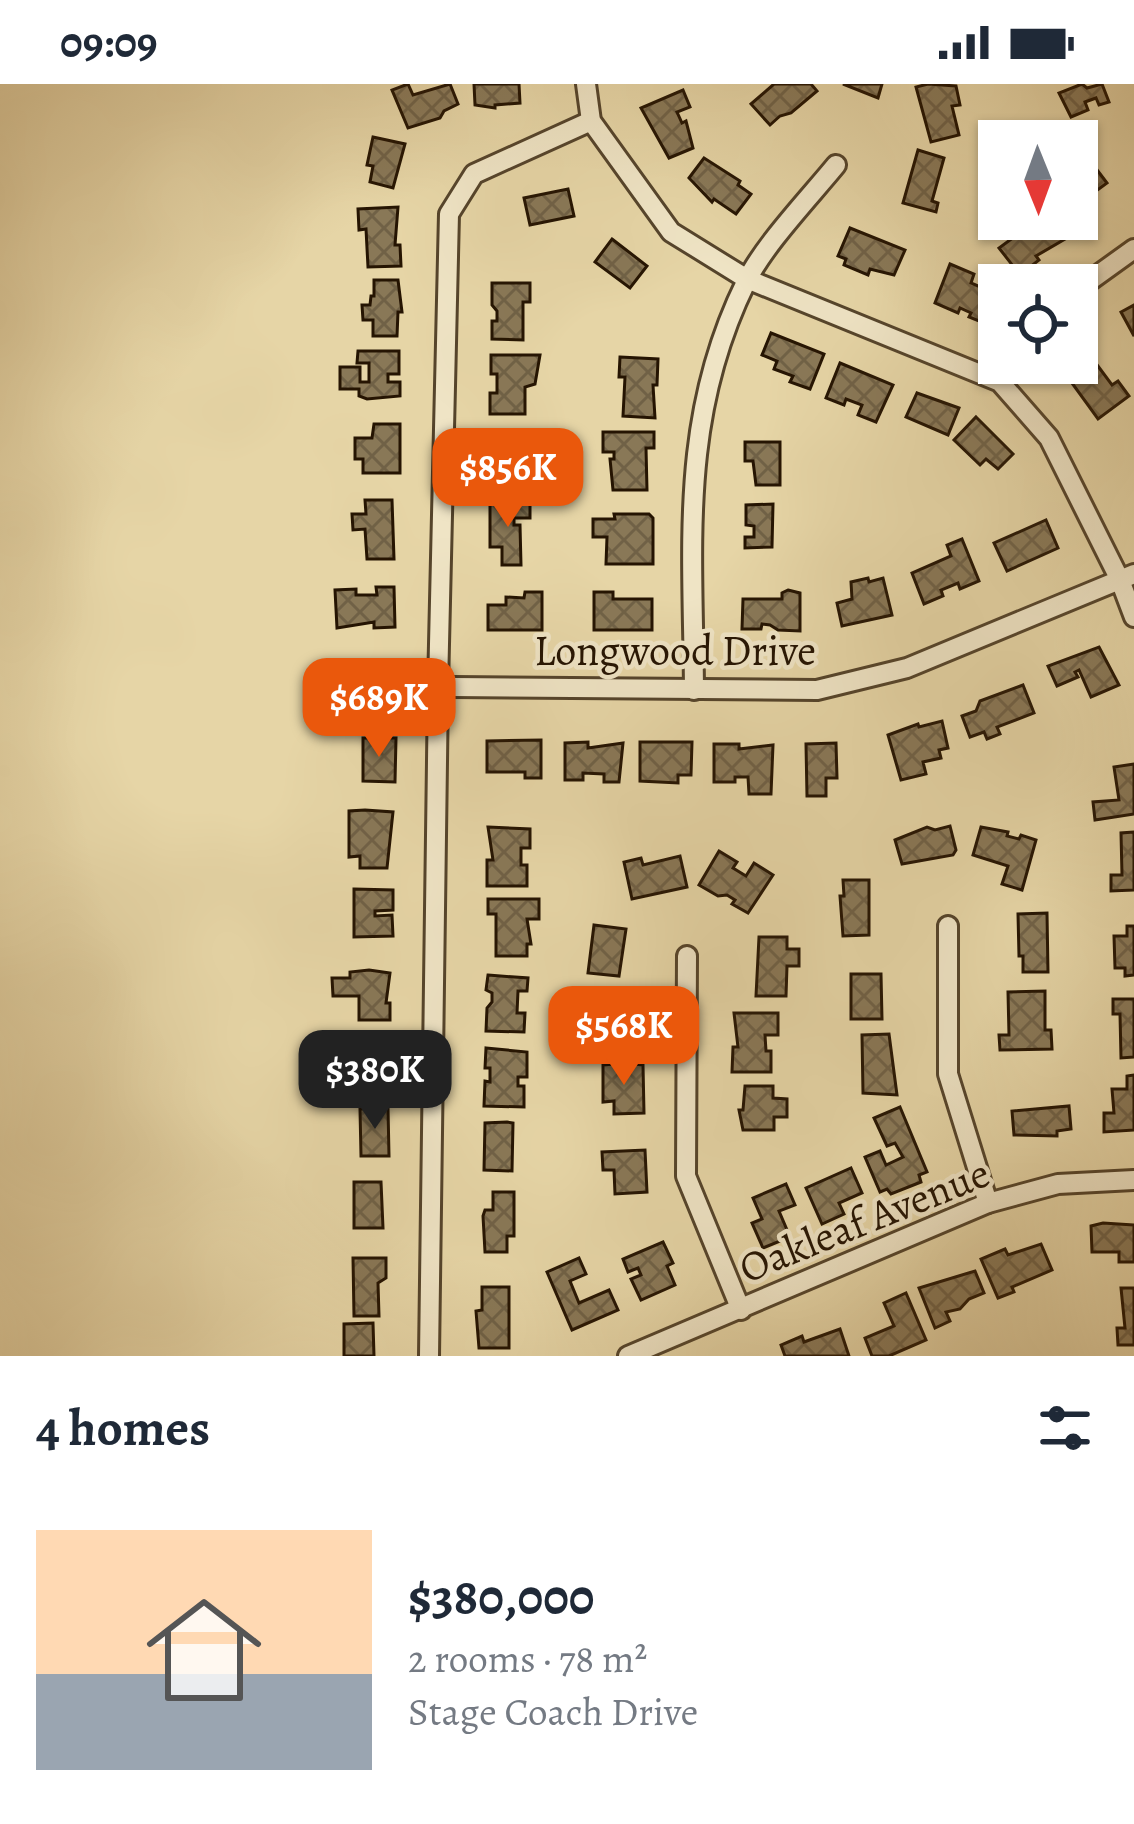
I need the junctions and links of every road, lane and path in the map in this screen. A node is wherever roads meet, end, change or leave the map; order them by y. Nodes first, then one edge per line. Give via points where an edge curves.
1 (586, 84) edge
2 (591, 122) junction
3 (836, 164) dead end
4 (1134, 249) edge
5 (1098, 275) edge
6 (747, 279) junction
7 (978, 373) edge
8 (1002, 384) edge
9 (1127, 577) edge
10 (1134, 617) edge
11 (340, 686) dead end
12 (438, 687) junction
13 (694, 690) junction
14 (948, 926) dead end
15 (687, 956) dead end
16 (1134, 1180) edge
17 (988, 1203) junction
18 (741, 1310) junction
19 (429, 1356) edge
20 (628, 1356) edge

1 - 2 street
2 - 6 street via 671,232
2 - 12 street via 474,173 449,214
3 - 6 street
4 - 5 street
6 - 7 street
6 - 13 street via 706,384 693,465
8 - 9 street via 1049,438
9 - 10 street
9 - 13 street, Longwood Drive via 907,668 817,690
11 - 12 street, Longwood Drive
12 - 13 street, Longwood Drive
12 - 19 street
14 - 17 street via 948,1074
15 - 18 street via 686,1176
16 - 17 street, Oakleaf Avenue via 1058,1184
17 - 18 street, Oakleaf Avenue
18 - 20 street, Oakleaf Avenue

